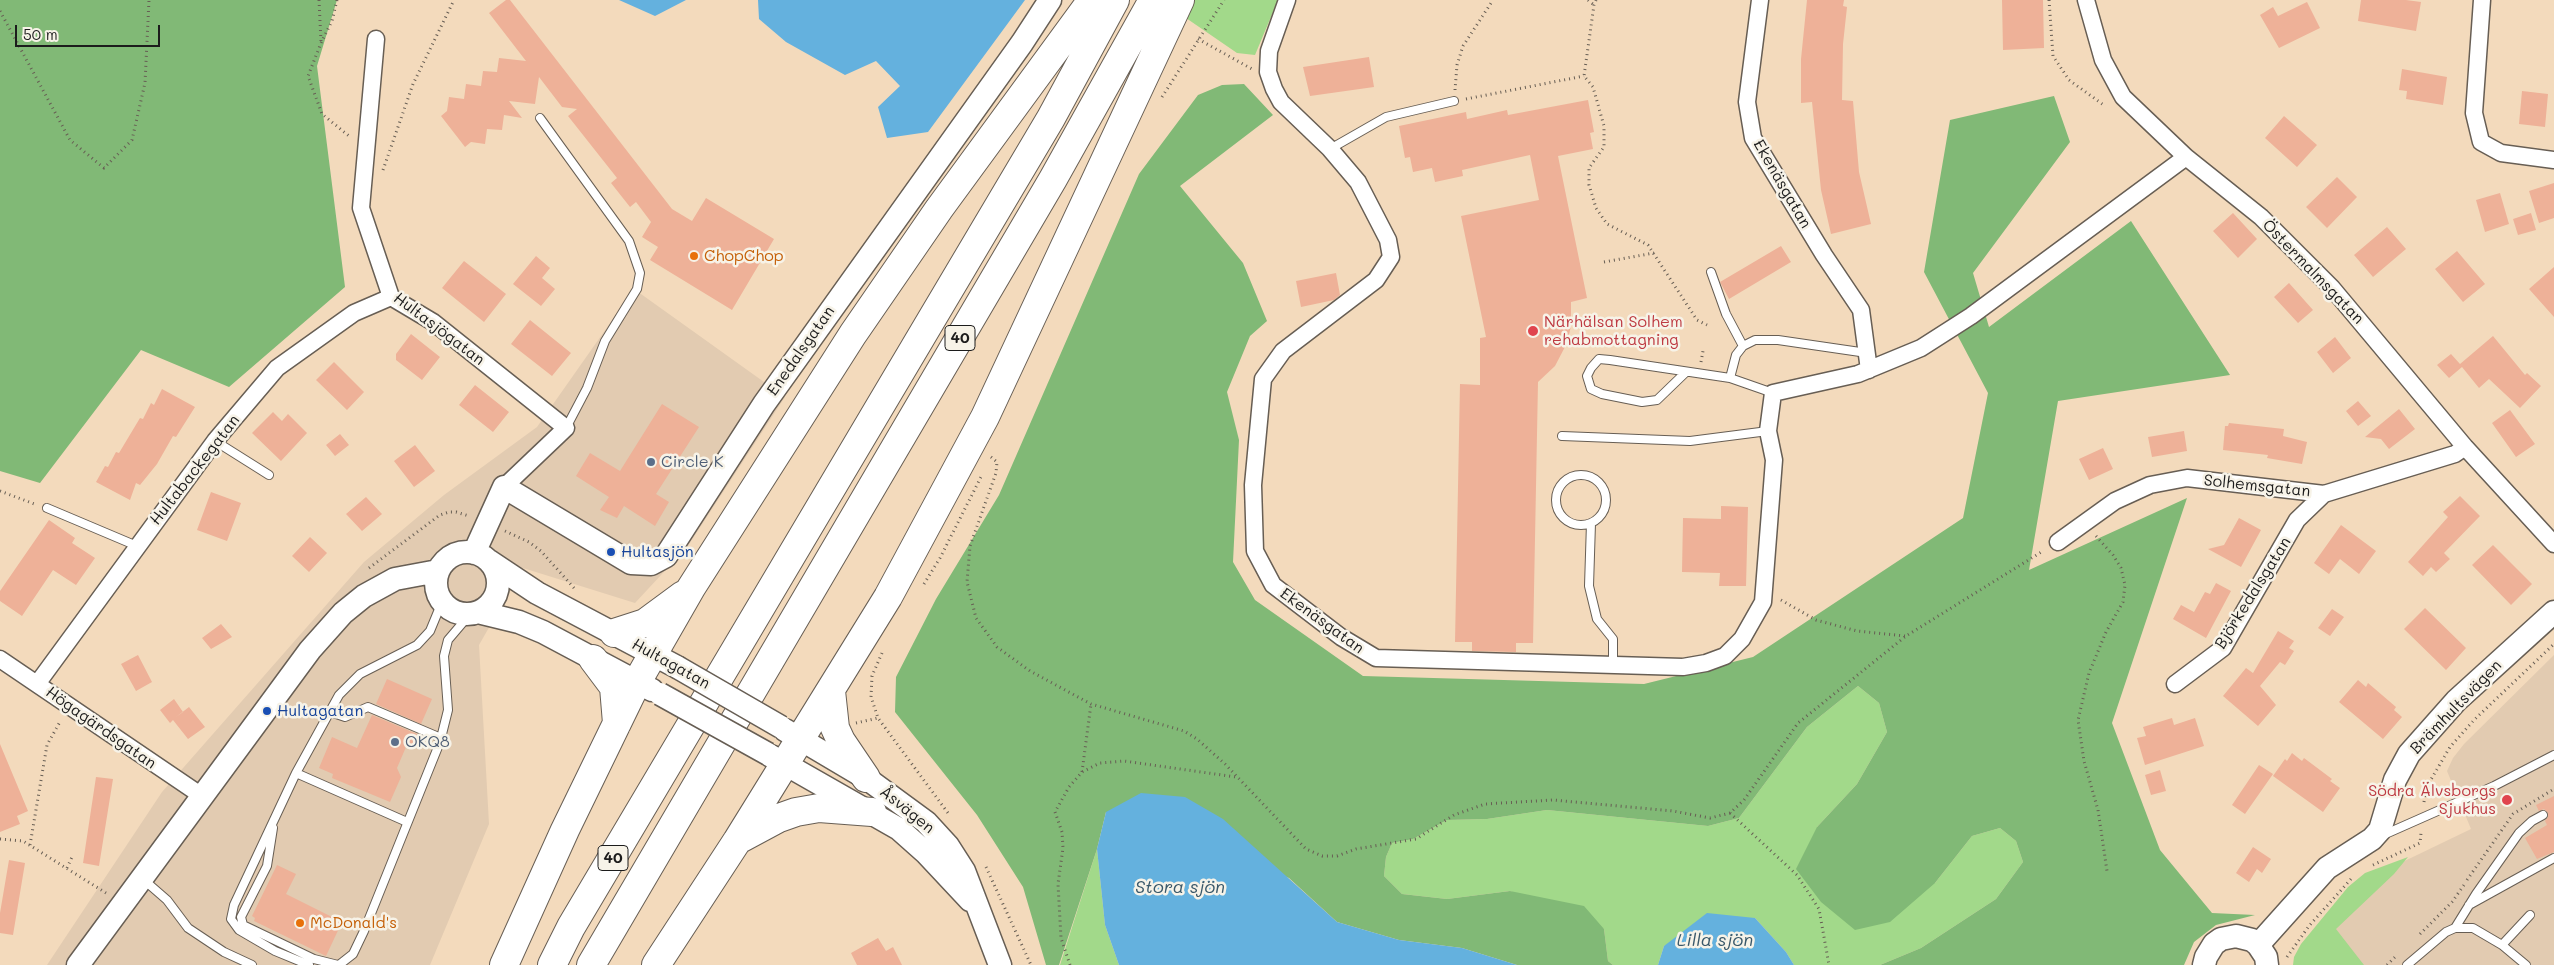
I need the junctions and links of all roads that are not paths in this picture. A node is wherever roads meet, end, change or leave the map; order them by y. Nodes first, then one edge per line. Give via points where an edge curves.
1 (1050, 0) edge
2 (1092, 0) edge
3 (1115, 0) edge
4 (1153, 0) edge
5 (1180, 0) edge
6 (1287, 0) edge
7 (1760, 0) edge
8 (2086, 0) edge
9 (2482, 0) edge
10 (376, 40) dead end
11 (1454, 101) road end
12 (540, 118) dead end
13 (1330, 149) junction
14 (2186, 157) junction
15 (2554, 160) edge
16 (1711, 272) dead end
17 (392, 297) junction
18 (1743, 346) junction
19 (1867, 353) junction
20 (1869, 370) junction
21 (1686, 373) junction
22 (1730, 378) junction
23 (1773, 393) junction
24 (566, 428) junction
25 (1768, 431) junction
26 (1562, 436) dead end
27 (215, 441) junction
28 (2465, 446) junction
29 (269, 475) dead end
30 (504, 487) junction
31 (2324, 494) junction
32 (47, 508) road end
33 (1591, 523) junction
34 (2058, 542) road end
35 (2554, 544) edge
36 (136, 546) junction
37 (481, 557) junction
38 (438, 571) junction
39 (691, 588) junction
40 (442, 602) junction
41 (474, 612) junction
42 (2554, 612) edge
43 (614, 633) junction
44 (0, 659) edge
45 (594, 660) junction
46 (665, 660) junction
47 (1613, 666) junction
48 (37, 684) junction
49 (2175, 684) dead end
50 (648, 688) junction
51 (831, 692) junction
52 (330, 712) junction
53 (617, 723) junction
54 (791, 733) junction
55 (441, 738) junction
56 (2554, 755) edge
57 (776, 759) junction
58 (296, 774) junction
59 (866, 778) junction
60 (202, 796) junction
61 (872, 812) junction
62 (2543, 815) dead end
63 (273, 821) junction
64 (407, 822) junction
65 (2372, 839) junction
66 (737, 841) junction
67 (2554, 858) edge
68 (141, 877) junction
69 (2469, 906) junction
70 (980, 912) junction
71 (2530, 916) dead end
72 (2455, 928) junction
73 (2502, 944) junction
74 (2258, 945) junction
75 (2521, 964) edge
76 (78, 965) edge
77 (252, 965) edge
78 (309, 965) edge
79 (339, 965) edge
80 (504, 965) edge
81 (552, 965) edge
82 (591, 965) edge
83 (656, 965) edge
84 (1000, 965) edge
85 (2204, 965) edge
86 (2267, 965) edge
87 (2407, 965) edge

1 - 30 street, Enedalsgatan via 769,397 666,556 651,564 631,563
2 - 39 highway via 944,201 853,334
3 - 81 highway, 40 via 1051,118 571,927
4 - 82 highway, 40 via 1048,187
5 - 51 highway via 984,417 888,597
6 - 13 street, Ekenäsgatan via 1269,51 1274,89 1281,102
7 - 19 street, Ekenäsgatan via 1747,102 1754,138 1861,310
8 - 14 street, Östermalmsgatan via 2103,60 2123,97
9 - 15 street via 2474,113 2481,142 2501,154
10 - 17 street, Hultasjögatan via 361,208
11 - 13 lane via 1386,117
12 - 24 lane via 629,241 640,273 638,289 605,341 587,388
13 - 47 street, Ekenäsgatan via 1358,182 1388,240 1391,257 1376,280 1283,351 1263,379 1253,485 1255,551 1273,585 1376,658
14 - 20 street via 1971,316 1921,348
14 - 28 street, Östermalmsgatan via 2261,217 2332,288
16 - 18 lane via 1726,314
17 - 24 street, Hultasjögatan via 433,322
17 - 27 street, Hultabackegatan via 354,313 278,368
18 - 19 lane via 1755,340 1778,340
18 - 22 lane via 1736,355
19 - 20 street, Ekenäsgatan
20 - 23 street
21 - 21 lane via 1599,359 1587,376 1591,389 1642,402 1657,400
21 - 22 lane
22 - 23 lane
23 - 25 street, Ekenäsgatan
24 - 30 street
25 - 26 lane via 1690,441
25 - 47 street, Ekenäsgatan via 1774,460 1765,591 1754,622 1725,656 1706,663 1683,667
27 - 29 lane
27 - 36 street, Hultabackegatan
28 - 31 street, Solhemsgatan via 2455,454
28 - 35 street, Östermalmsgatan
30 - 37 street via 487,523
31 - 34 street, Solhemsgatan via 2186,478 2150,485 2115,501
31 - 49 street, Björkedalsgatan via 2298,520 2223,648
32 - 36 lane
33 - 33 lane via 1603,512 1605,495 1602,487 1589,476 1572,477 1560,486 1557,510 1575,525
33 - 47 lane via 1590,586 1597,619 1613,639
36 - 48 street, Hultabackegatan
37 - 38 street via 461,552 451,556
37 - 41 street via 496,574 497,589 494,599
37 - 43 street, Hultagatan via 537,593
38 - 40 street via 437,592
38 - 60 street via 395,579 364,596 343,613 310,650
39 - 43 highway via 645,623
39 - 46 highway
40 - 41 street, Hultagatan via 455,612
40 - 52 lane via 430,631 418,644 360,674 339,695
41 - 45 street, Hultagatan via 519,622
41 - 55 lane via 448,640 444,656 448,710
42 - 65 street, Brämhultsvägen via 2456,701 2409,754 2395,780 2380,830
43 - 46 street, Hultagatan
44 - 48 street, Högagärdsgatan
45 - 50 street, Hultagatan
45 - 53 highway via 614,687
46 - 50 highway
46 - 54 street, Hultagatan, bridge
48 - 60 street, Högagärdsgatan
50 - 53 highway
50 - 57 street, Hultagatan, bridge
51 - 54 highway
51 - 59 highway via 835,728
52 - 55 lane via 344,717 368,707
52 - 58 lane
53 - 80 highway
54 - 57 highway
54 - 59 street, Åsvägen
55 - 64 lane
56 - 65 lane via 2494,786
57 - 61 street, Åsvägen
57 - 66 highway
58 - 63 lane
58 - 64 lane
59 - 70 street, Åsvägen via 926,822 948,846 964,871
60 - 68 street
61 - 66 highway via 819,808 796,812
61 - 70 street, Åsvägen via 899,829 926,853
62 - 69 lane via 2519,834
63 - 78 lane via 231,918 238,930
63 - 79 lane via 267,866 241,917 243,925 314,960
64 - 79 lane via 364,931 353,954
65 - 74 street, Brämhultsvägen via 2327,868
66 - 83 highway
67 - 69 lane
68 - 76 street
68 - 77 lane via 167,900 188,928 224,952
69 - 72 lane
70 - 84 street, Åsvägen
71 - 73 lane
72 - 73 lane via 2473,928
72 - 87 lane via 2434,939
73 - 75 lane
74 - 85 street via 2236,936 2221,939 2209,950
74 - 86 street

